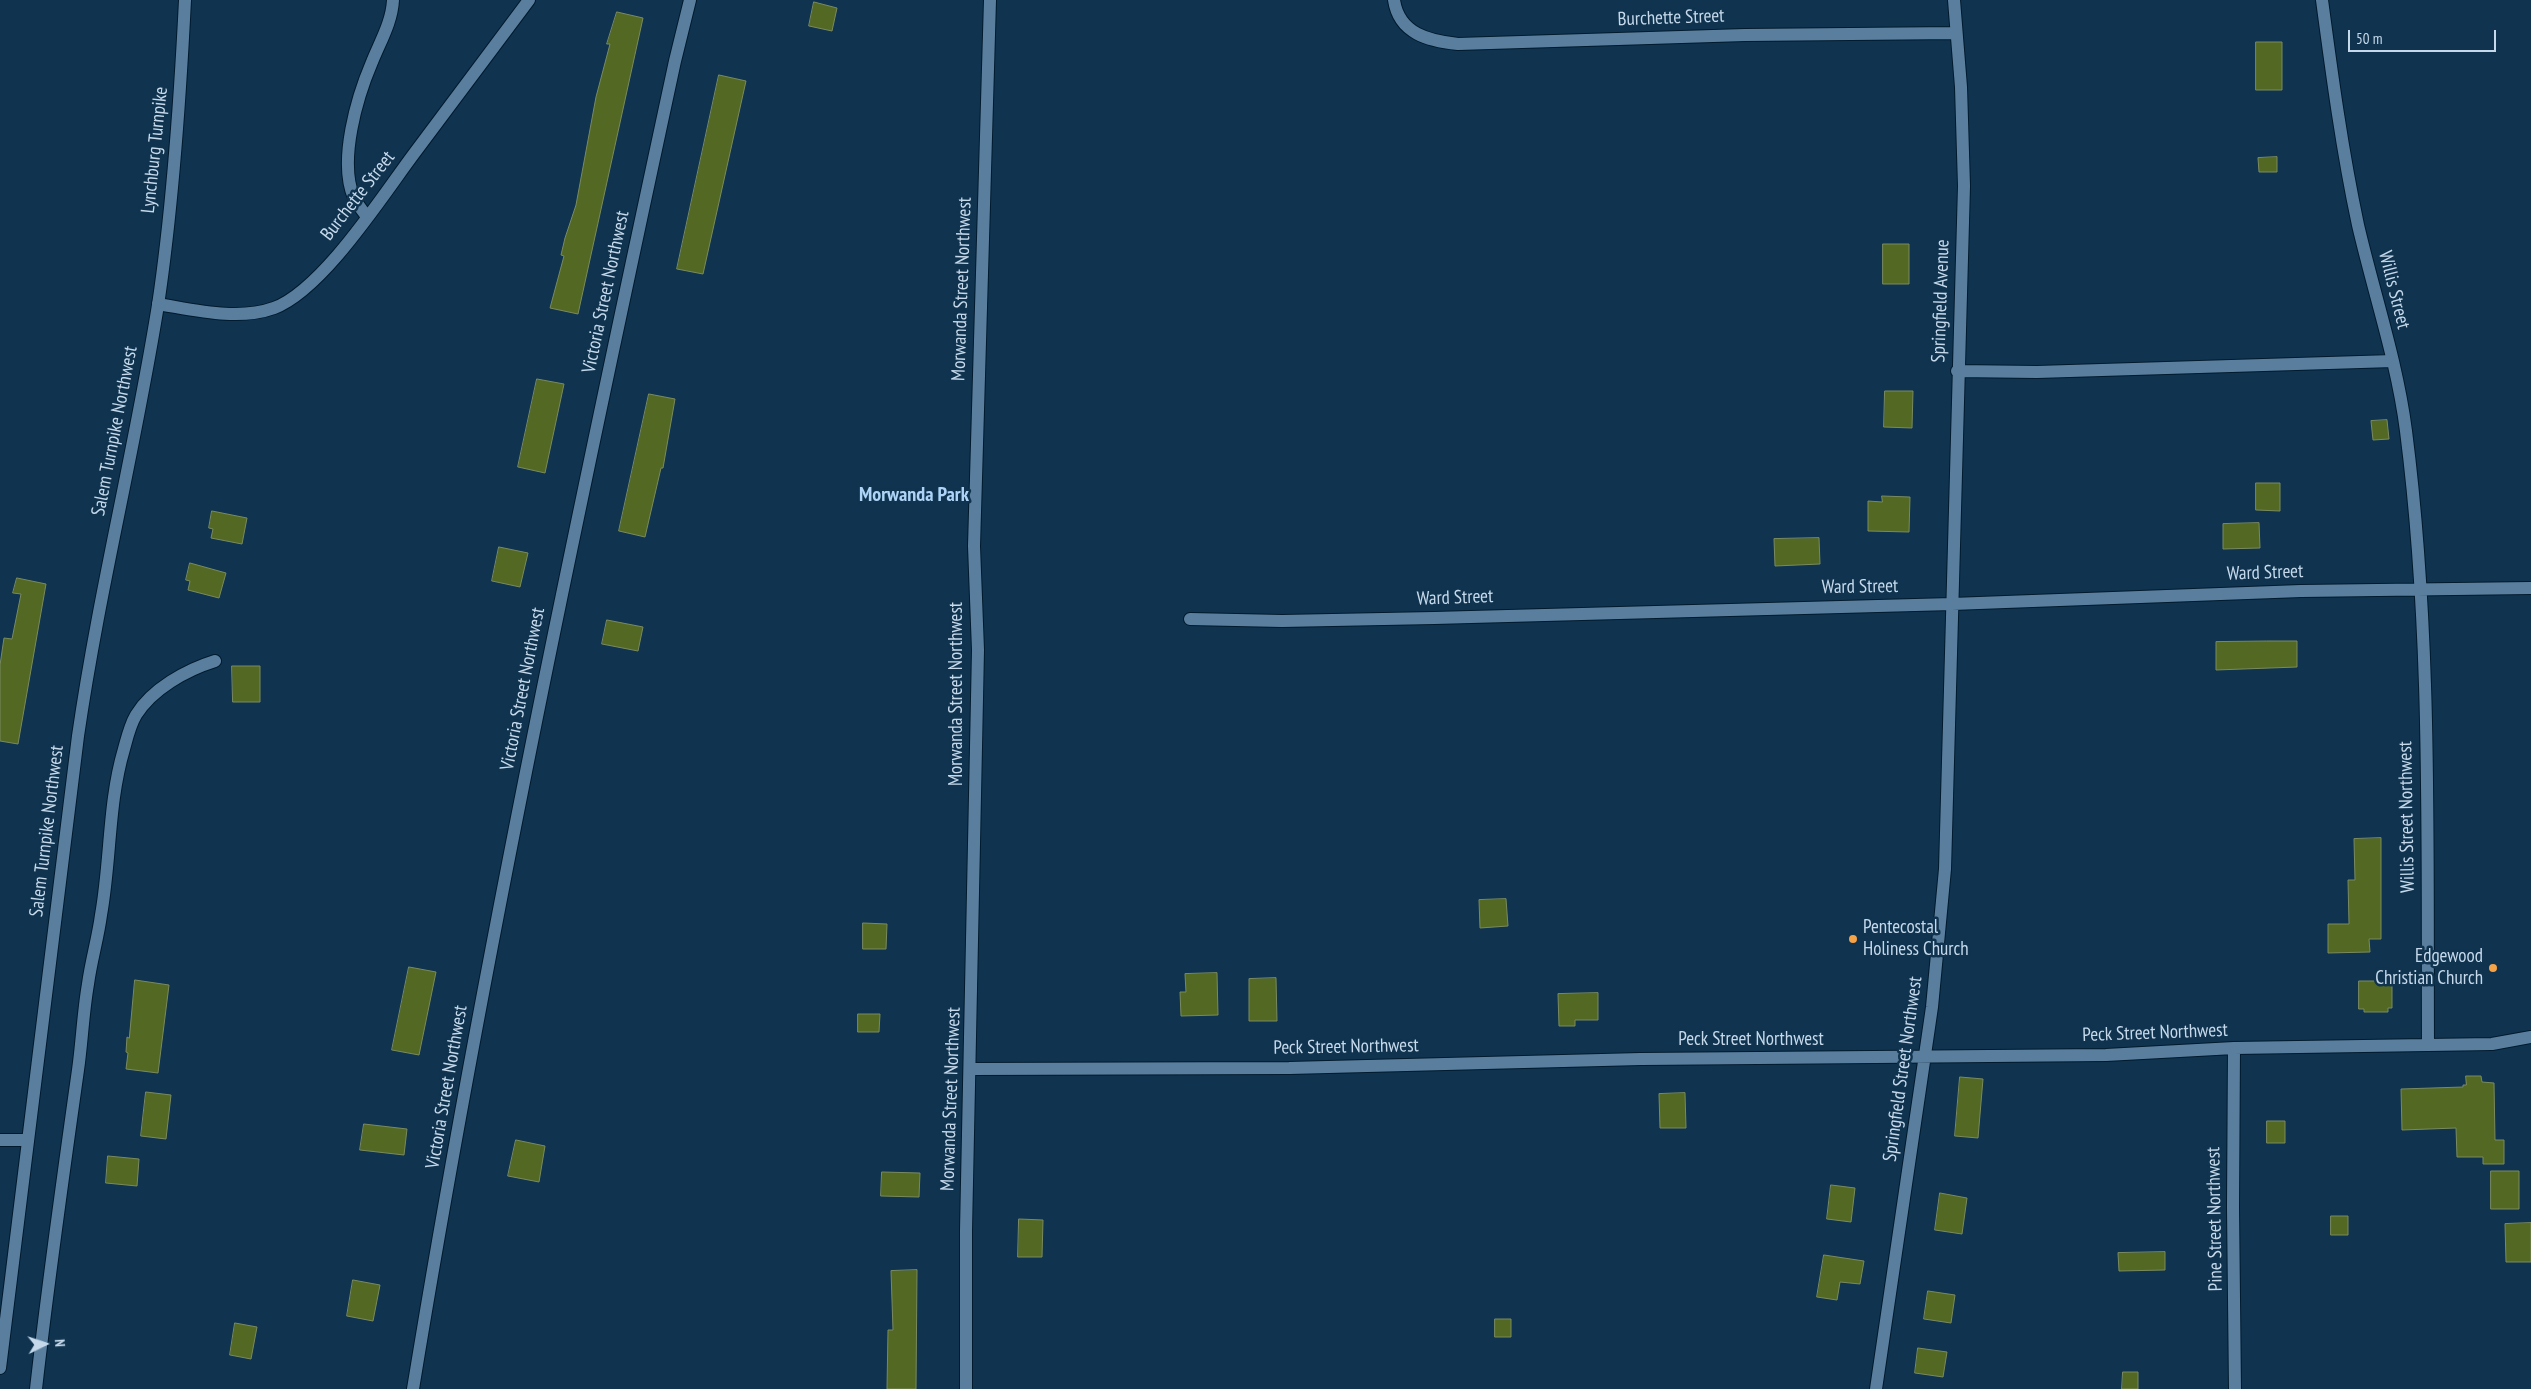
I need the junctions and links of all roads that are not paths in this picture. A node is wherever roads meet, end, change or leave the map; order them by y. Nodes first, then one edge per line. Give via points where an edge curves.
1 (185, 0) edge
2 (393, 0) edge
3 (529, 0) edge
4 (690, 0) edge
5 (990, 0) edge
6 (1394, 0) edge
7 (1954, 0) edge
8 (2322, 0) edge
9 (1956, 33) junction
10 (367, 217) junction
11 (158, 304) junction
12 (2393, 361) junction
13 (1957, 371) junction
14 (2531, 588) edge
15 (2422, 590) junction
16 (1952, 604) junction
17 (1190, 619) dead end
18 (215, 661) dead end
19 (2531, 1037) edge
20 (2428, 1045) junction
21 (2234, 1048) junction
22 (1925, 1058) junction
23 (970, 1069) junction
24 (0, 1140) edge
25 (28, 1140) junction
26 (0, 1368) edge
27 (36, 1389) edge
28 (412, 1389) edge
29 (966, 1389) edge
30 (1876, 1389) edge
31 (2235, 1389) edge

1 - 11 street, Lynchburg Turnpike via 181,82
2 - 10 street via 388,23 358,100 352,132 349,177 354,198
3 - 10 street, Burchette Street
4 - 28 street, Victoria Street Northwest via 555,623 487,972
5 - 23 street, Morwanda Street Northwest via 974,546 978,650
6 - 9 street, Burchette Street via 1399,14 1412,32 1422,38 1458,44 1745,34
7 - 9 street, Springfield Avenue
8 - 12 street, Willis Street via 2342,141 2358,225
9 - 13 street, Springfield Avenue via 1964,186
10 - 11 street, Burchette Street via 306,289 273,308 252,313 223,313
11 - 25 street, Salem Turnpike Northwest via 85,685
12 - 13 street via 2037,372
12 - 15 street, Willis Street via 2406,428
13 - 16 street, Springfield Avenue
14 - 15 street, Ward Street
15 - 16 street, Ward Street via 2301,591
15 - 20 street, Willis Street Northwest
16 - 17 street, Ward Street via 1282,621
16 - 22 street, Springfield Street Northwest via 1945,869
18 - 27 street via 174,680 148,701 130,729 117,774 106,881 87,986
19 - 20 street, Peck Street Northwest via 2492,1044
20 - 21 street, Peck Street Northwest
21 - 22 street, Peck Street Northwest via 2106,1055
21 - 31 street, Pine Street Northwest
22 - 23 street, Peck Street Northwest via 1641,1059 1289,1068
22 - 30 street, Springfield Street Northwest
23 - 29 street, Morwanda Street Northwest
24 - 25 street
25 - 26 street, Salem Turnpike Northwest

